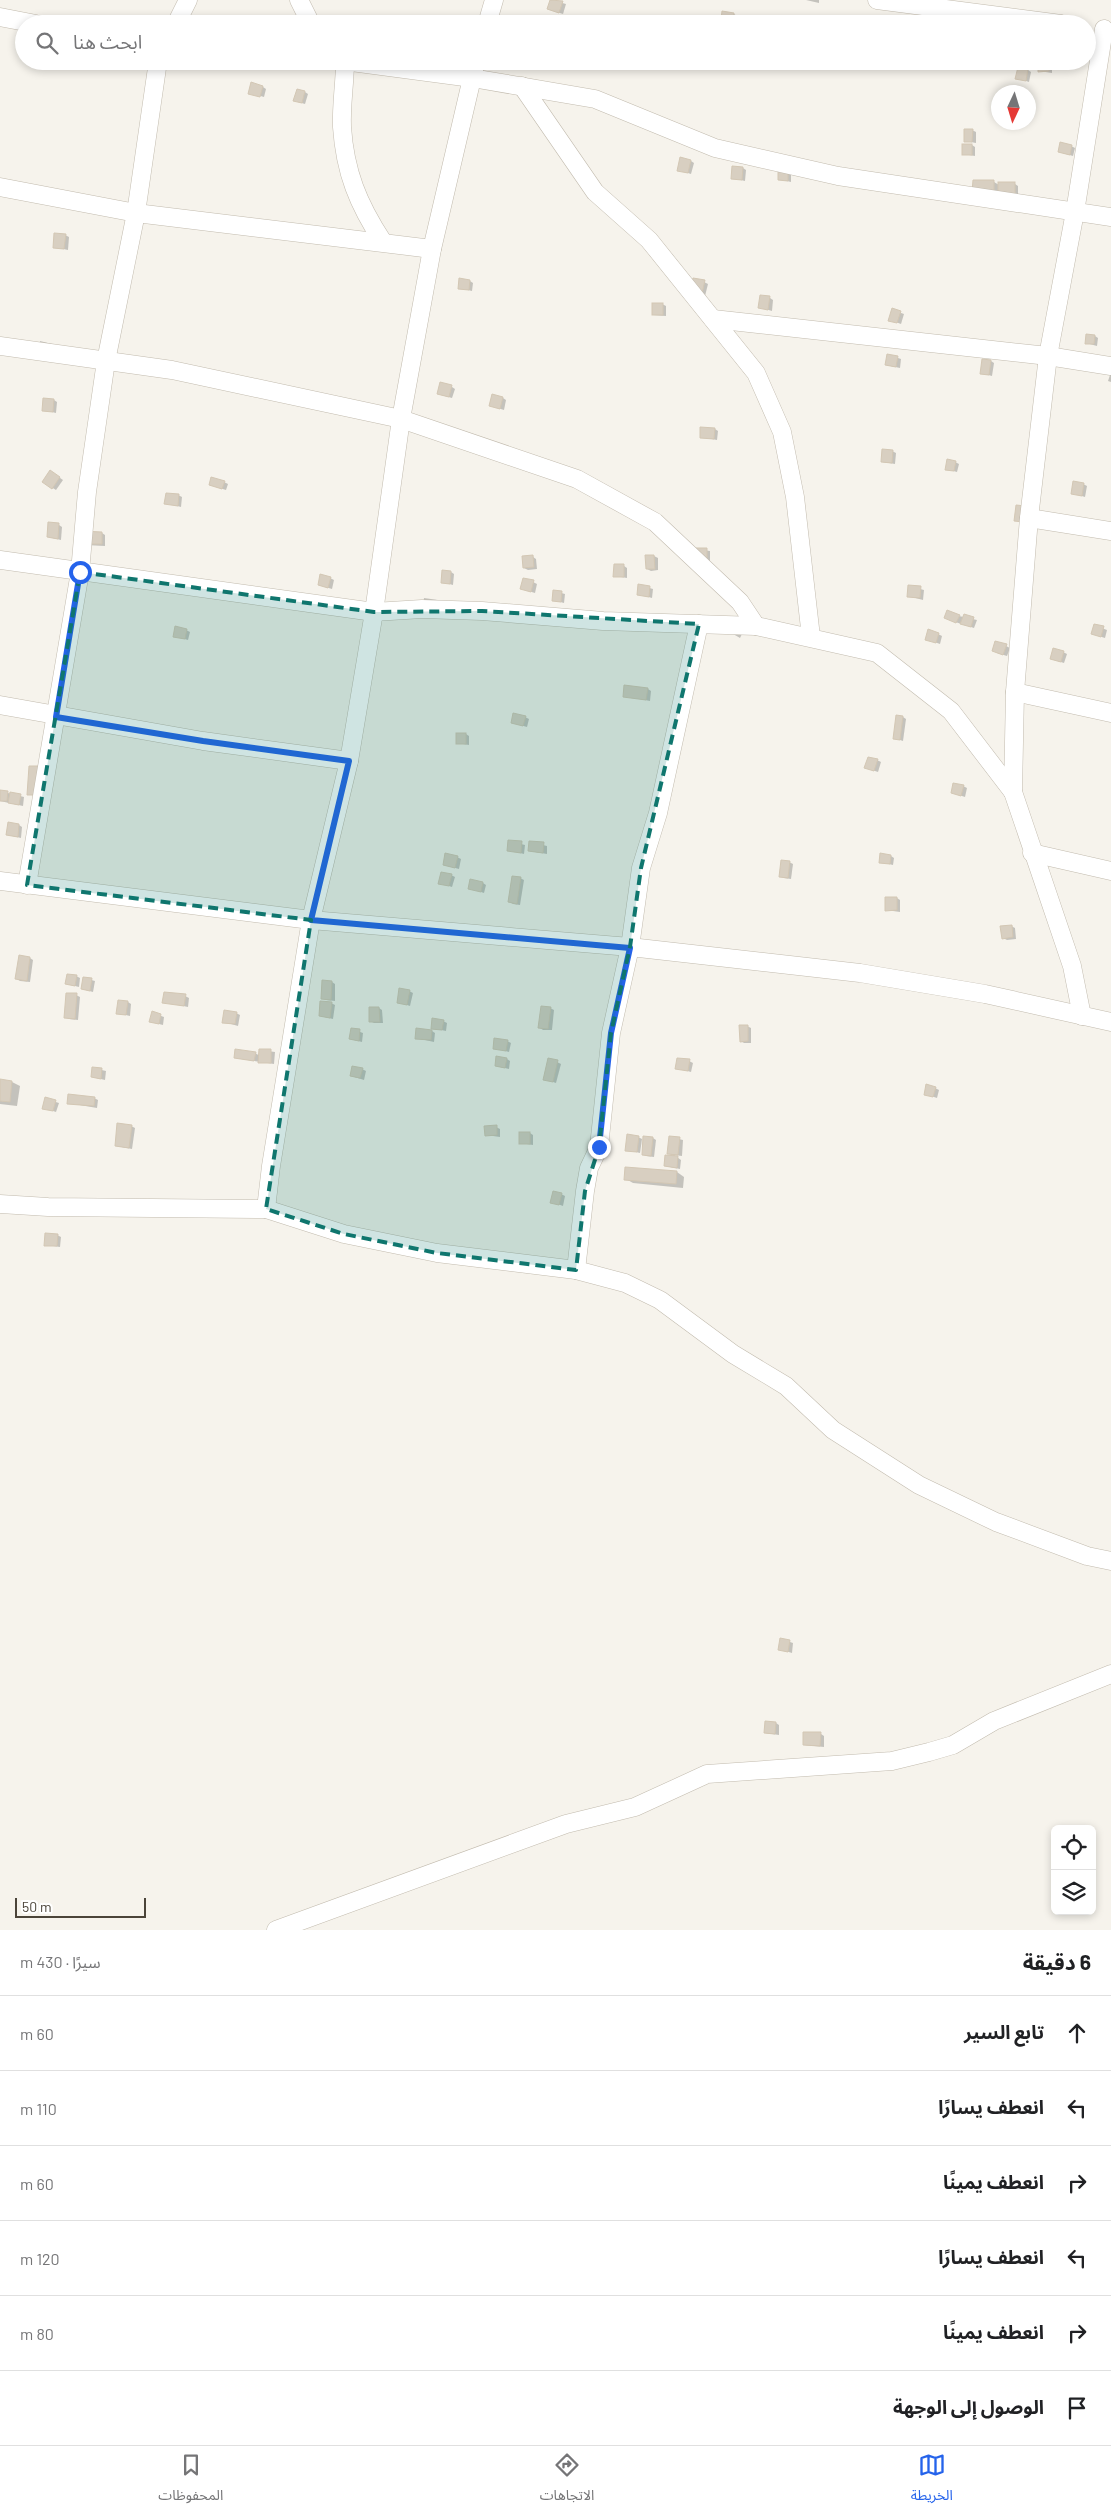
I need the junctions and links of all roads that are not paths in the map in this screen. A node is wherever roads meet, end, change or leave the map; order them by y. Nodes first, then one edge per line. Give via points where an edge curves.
1 (188, 0) edge
2 (299, 0) edge
3 (494, 0) edge
4 (876, 0) edge
5 (180, 15) edge
6 (306, 15) edge
7 (490, 15) edge
8 (992, 15) edge
9 (0, 17) edge
10 (15, 20) edge
11 (1101, 29) edge
12 (1096, 64) edge
13 (157, 70) edge
14 (345, 70) edge
15 (474, 70) edge
16 (477, 70) edge
17 (1095, 70) edge
18 (522, 86) junction
19 (0, 187) edge
20 (136, 212) junction
21 (1075, 212) junction
22 (1111, 217) edge
23 (383, 242) junction
24 (432, 249) junction
25 (713, 319) junction
26 (0, 346) edge
27 (1048, 356) junction
28 (106, 361) junction
29 (1111, 366) edge
30 (401, 419) junction
31 (1029, 518) junction
32 (1111, 531) edge
33 (0, 560) edge
34 (80, 572) junction
35 (374, 612) junction
36 (699, 624) junction
37 (756, 626) junction
38 (811, 638) junction
39 (1015, 692) junction
40 (0, 705) edge
41 (1111, 713) edge
42 (56, 717) junction
43 (349, 761) junction
44 (1013, 792) junction
45 (1032, 853) junction
46 (1111, 871) edge
47 (0, 881) edge
48 (26, 885) junction
49 (311, 920) junction
50 (630, 948) junction
51 (1082, 1016) junction
52 (1111, 1022) edge
53 (0, 1204) edge
54 (266, 1209) junction
55 (576, 1270) junction
56 (1111, 1561) edge
57 (1111, 1674) edge
58 (276, 1930) edge

1 - 5 street
2 - 6 street
3 - 7 street
4 - 8 street
9 - 10 street
11 - 12 street
13 - 20 street
14 - 23 street via 342,126 349,178 364,213
15 - 24 street
16 - 18 street
17 - 21 street
18 - 21 street via 595,99 714,148 829,174
18 - 25 street via 595,192 649,240
19 - 20 street
20 - 23 street
20 - 28 street
21 - 22 street
21 - 27 street
23 - 24 street
24 - 30 street
25 - 27 street
25 - 38 street via 756,373 782,432 795,497
26 - 28 street
27 - 29 street
27 - 31 street
28 - 30 street via 172,370
28 - 34 street via 87,492
30 - 35 street
30 - 37 street via 577,479 655,522 740,602
31 - 32 street
31 - 39 street
33 - 34 street
34 - 35 street
34 - 42 street
35 - 36 street via 422,609 482,611 603,621
35 - 43 street
36 - 37 street
36 - 50 street via 658,813 641,868
37 - 38 street
38 - 44 street via 877,653 898,668 951,711
39 - 41 street
39 - 44 street
40 - 42 street
42 - 43 street
42 - 48 street
43 - 49 street
44 - 45 street
45 - 46 street
45 - 51 street via 1072,966
47 - 48 street
48 - 49 street
49 - 50 street
49 - 54 street
50 - 51 street via 860,973 985,994
50 - 55 street via 611,1033 599,1147 589,1168
51 - 52 street
53 - 54 street
54 - 55 street via 344,1234 437,1253
55 - 56 street via 624,1283 660,1300 733,1354 786,1386 833,1430 918,1485 996,1522 1088,1556
57 - 58 street via 994,1721 953,1745 929,1752 892,1761 707,1774 635,1807 566,1824

